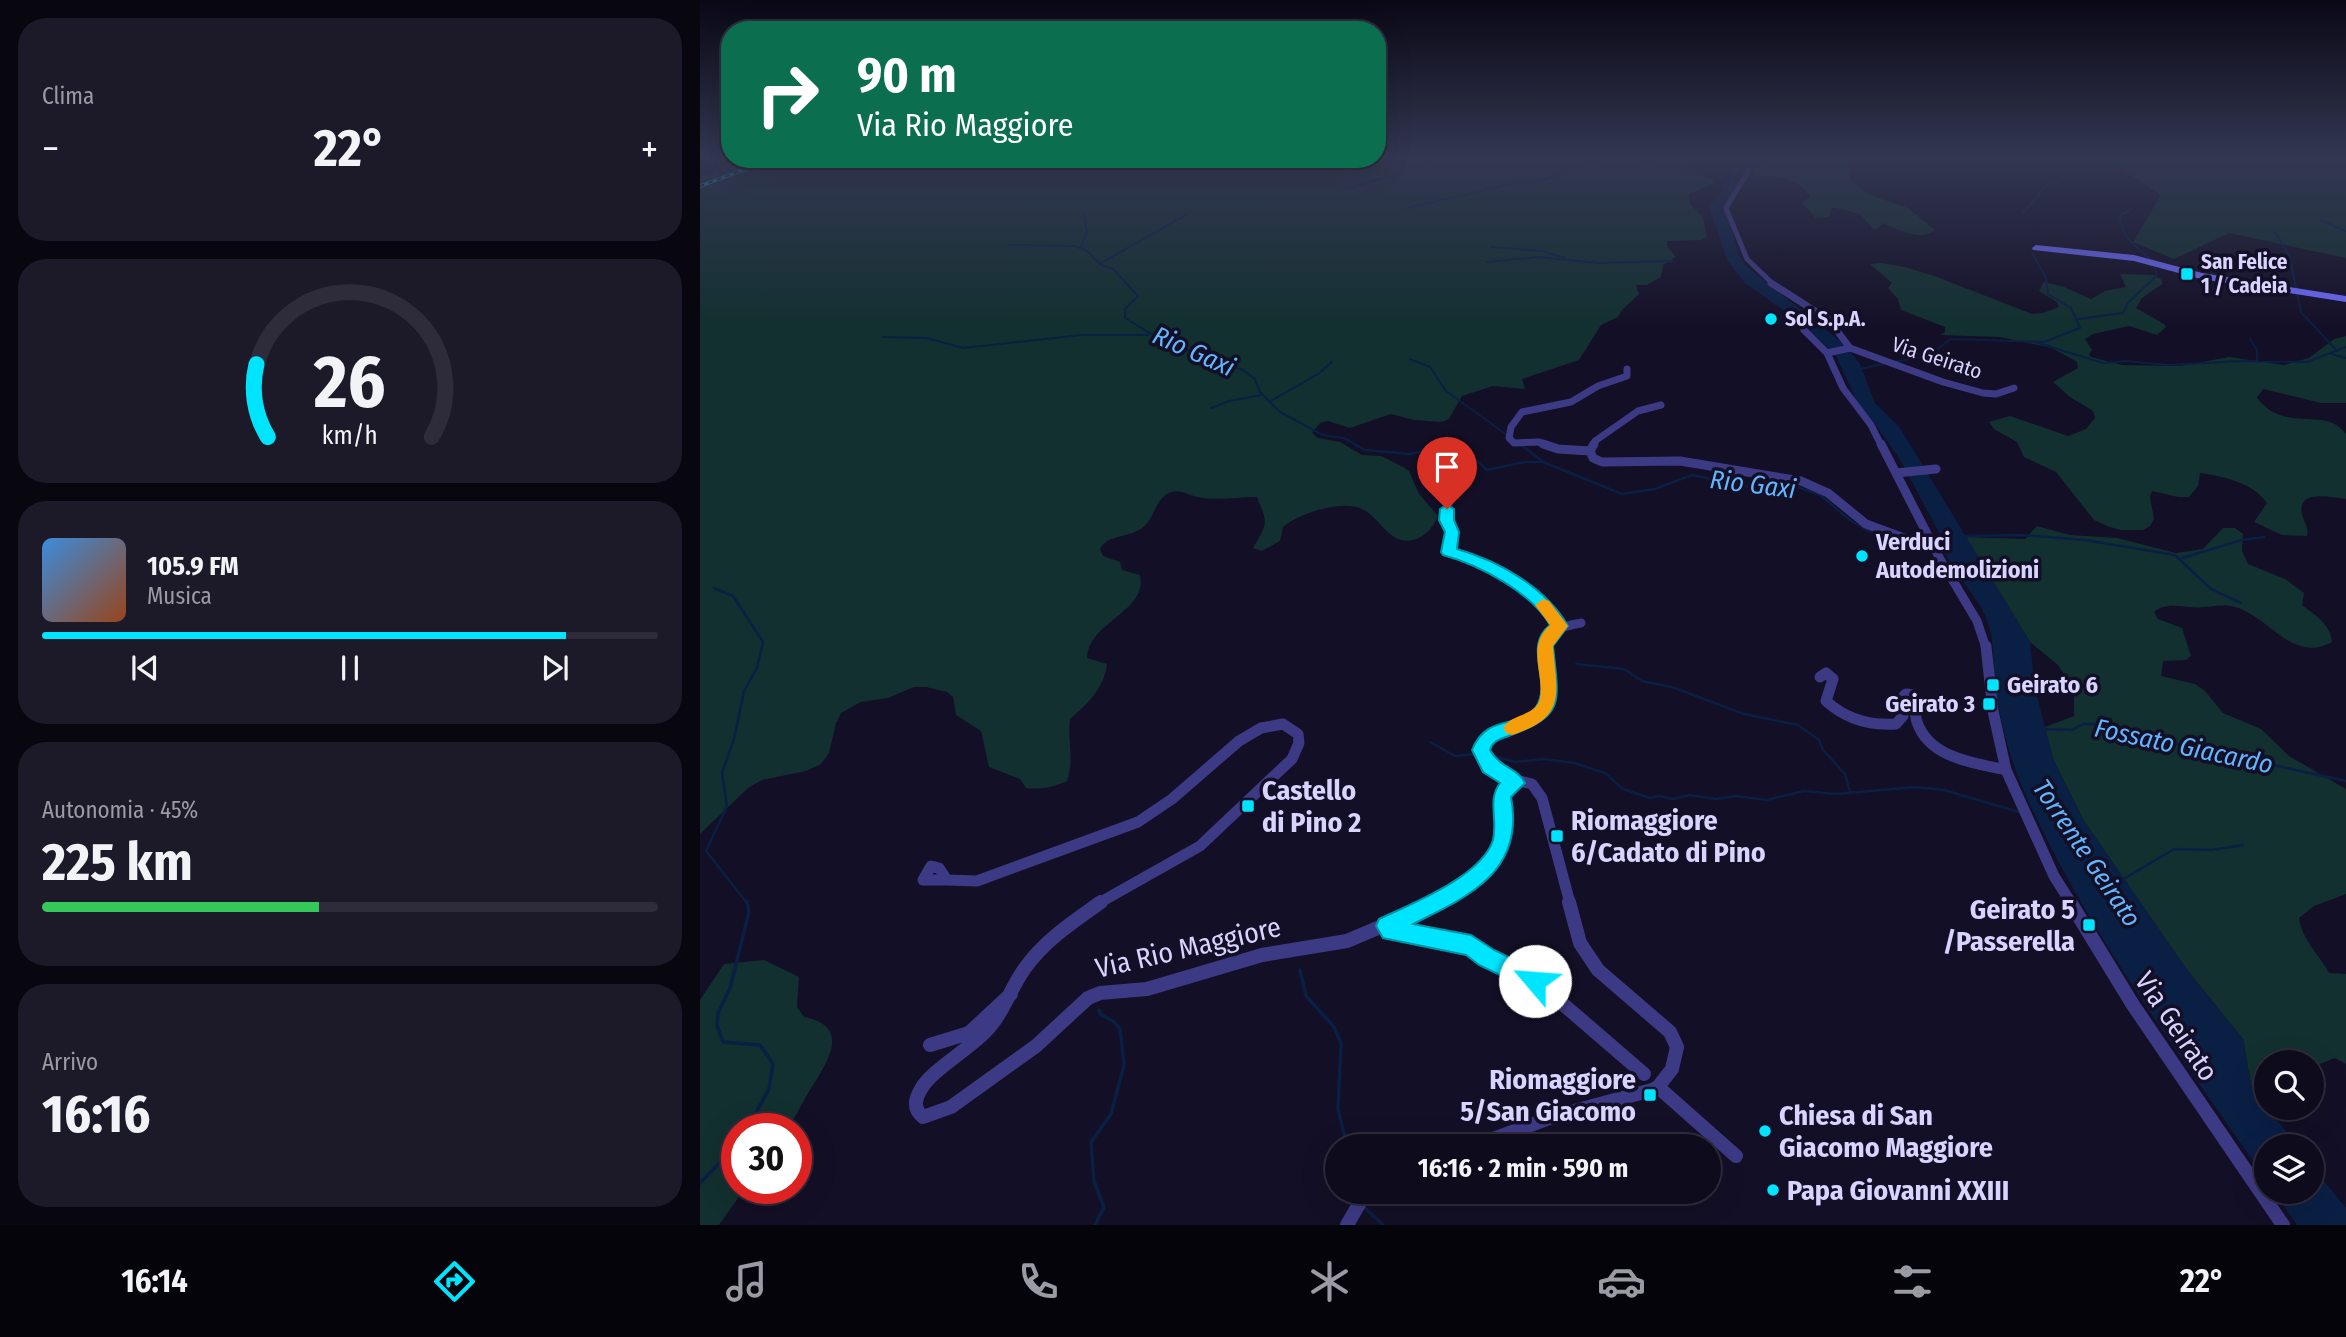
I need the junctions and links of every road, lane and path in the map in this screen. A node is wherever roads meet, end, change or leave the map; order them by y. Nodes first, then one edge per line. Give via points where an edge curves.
1 (1729, 214) edge
2 (2033, 247) dead end
3 (2346, 299) edge
4 (1804, 330) dead end
5 (1850, 349) junction
6 (1829, 352) junction
7 (1627, 369) dead end
8 (2014, 388) dead end
9 (1661, 405) dead end
10 (1590, 451) junction
11 (1933, 470) dead end
12 (1901, 473) junction
13 (1448, 504) dead end
14 (1936, 550) junction
15 (1581, 623) dead end
16 (1560, 626) junction
17 (1820, 677) dead end
18 (2006, 770) junction
19 (1515, 783) junction
20 (948, 881) dead end
21 (1387, 926) junction
22 (1011, 993) junction
23 (930, 1045) dead end
24 (1644, 1074) dead end
25 (1658, 1087) junction
26 (1505, 1134) edge
27 (1736, 1156) dead end
28 (1355, 1204) edge
29 (1347, 1225) edge
30 (2283, 1225) edge

1 - 5 street, Via Geirato via 1746,258 1775,285 1812,307 1844,336
2 - 3 street
4 - 6 street, Via Geirato
5 - 6 street
5 - 8 street, Via Geirato via 1983,393
6 - 12 street, Via Geirato via 1843,388
7 - 10 street via 1627,376 1598,386 1580,399 1522,412 1511,427 1509,438 1514,443 1534,441 1558,449
9 - 10 street via 1638,411 1597,440
10 - 14 street via 1593,458 1604,462 1680,461 1801,481 1828,493 1866,524
11 - 12 street
12 - 14 street, Via Geirato
13 - 16 street via 1449,552 1501,572 1550,611
14 - 18 street, Via Geirato via 1982,631
15 - 16 street
16 - 19 street via 1545,646 1549,692 1543,711 1490,735 1482,744 1489,766
17 - 18 street via 1826,673 1833,679 1826,701 1859,721 1896,724 1903,716 1903,697 1913,695 1918,725 1938,748 1948,755
18 - 30 street, Via Geirato via 2069,904
19 - 21 street, Via Rio Maggiore via 1502,797 1506,820 1501,846 1478,875 1432,906
19 - 25 street via 1529,782 1541,794 1587,957 1674,1038 1674,1063
20 - 22 street, Via Rio Maggiore via 977,881 1123,829 1153,814 1257,729 1283,724 1298,734 1298,747 1288,763 1200,846 1106,898 1050,937
21 - 22 street, Via Rio Maggiore via 1347,941 1262,955 1147,989 1100,993 951,1107 932,1116 918,1114 915,1102 922,1086 986,1032
21 - 24 street via 1471,945 1486,958 1535,981
22 - 23 street via 951,1042
25 - 26 street
25 - 27 street
28 - 29 street

